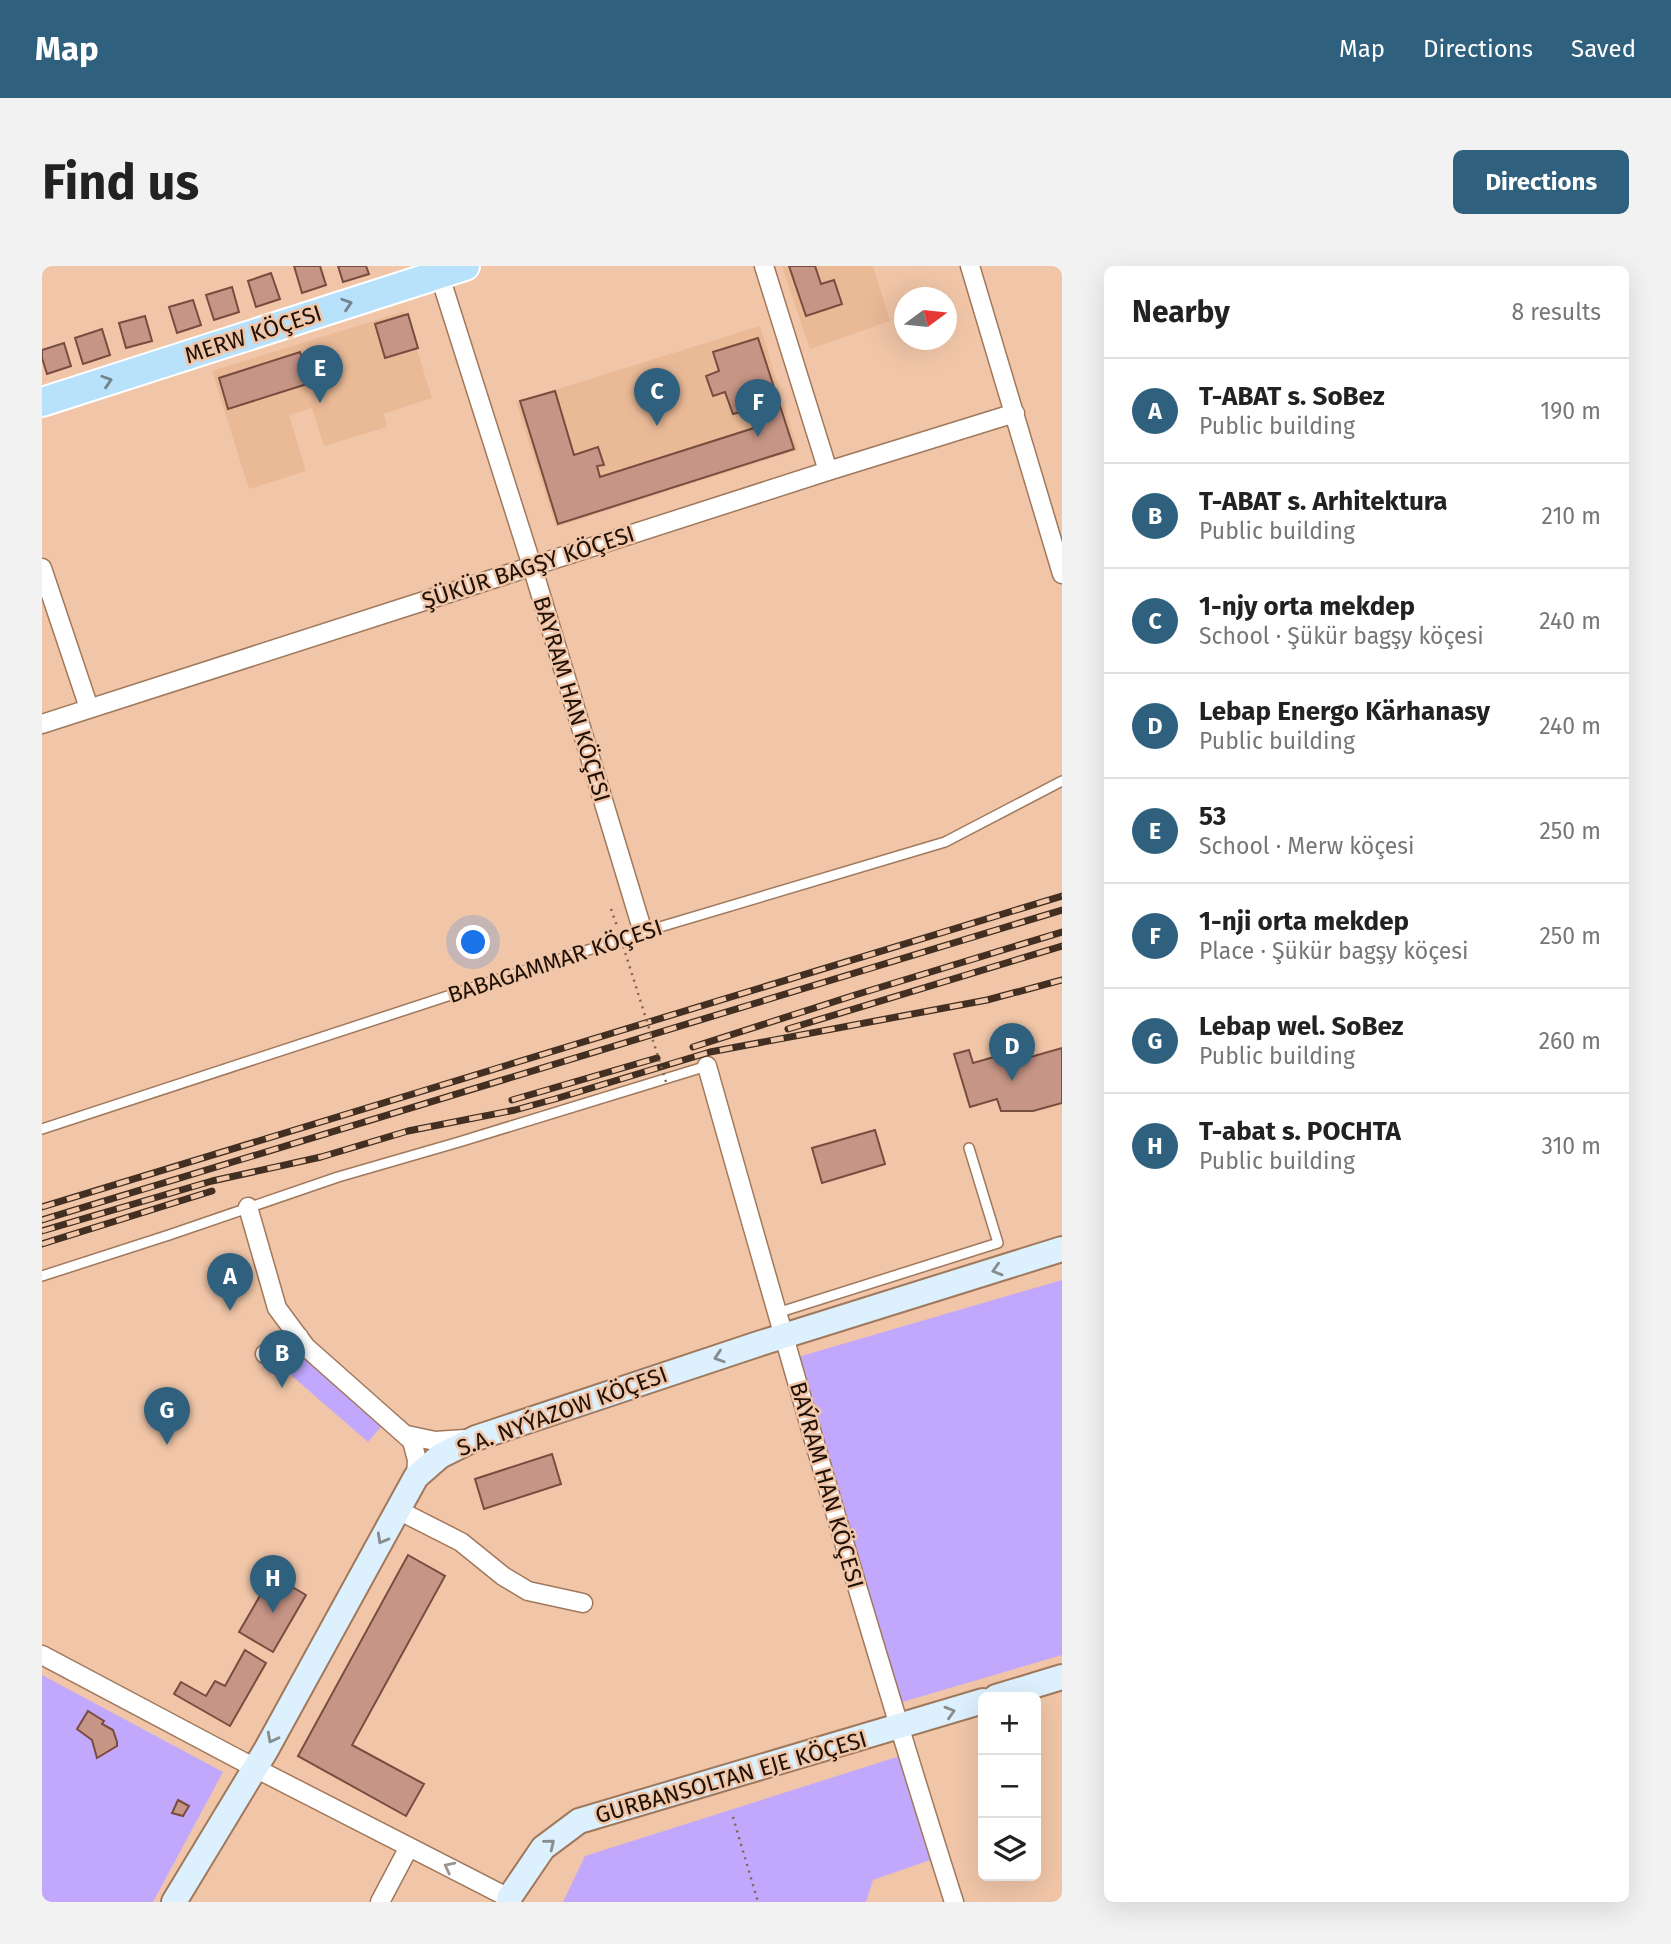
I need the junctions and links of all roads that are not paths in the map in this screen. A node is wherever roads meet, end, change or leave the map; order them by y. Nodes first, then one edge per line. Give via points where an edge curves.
1 (764, 266) edge
2 (970, 266) edge
3 (447, 269) edge
4 (42, 401) edge
5 (1015, 413) junction
6 (828, 471) junction
7 (532, 566) junction
8 (42, 568) edge
9 (1062, 574) edge
10 (89, 708) junction
11 (42, 724) edge
12 (1062, 781) edge
13 (643, 932) junction
14 (707, 1066) joint
15 (42, 1129) edge
16 (969, 1148) dead end
17 (248, 1207) junction
18 (1062, 1249) edge
19 (42, 1276) edge
20 (781, 1324) junction
21 (299, 1337) junction
22 (265, 1354) dead end
23 (407, 1435) junction
24 (476, 1438) junction
25 (416, 1477) junction
26 (398, 1510) junction
27 (583, 1603) dead end
28 (42, 1655) edge
29 (1062, 1677) edge
30 (1012, 1692) edge
31 (978, 1703) edge
32 (899, 1728) junction
33 (255, 1768) junction
34 (409, 1847) junction
35 (509, 1900) edge
36 (174, 1902) edge
37 (380, 1902) edge
38 (954, 1902) edge

1 - 6 street
2 - 5 street
4 -> 3 main road, MERW KÖÇESI
3 - 7 street, BAYRAM HAN KÖÇESI
5 - 6 street, ŞÜKÜR BAGŞY KÖÇESI
5 - 9 street
6 - 7 street, ŞÜKÜR BAGŞY KÖÇESI
7 - 10 street, ŞÜKÜR BAGŞY KÖÇESI
7 - 13 street, BAYRAM HAN KÖÇESI
8 - 10 street
10 - 11 street, ŞÜKÜR BAGŞY KÖÇESI
12 - 13 lane, BABAGAMMAR KÖÇESI via 945,842
13 - 15 lane, BABAGAMMAR KÖÇESI
14 - 17 lane
14 - 20 street, BAÝRAM HAN KÖÇESI
16 - 20 lane via 998,1243
17 - 19 lane
17 - 21 street via 277,1308
18 -> 20 street, S.A. NYÝAZOW KÖÇESI
20 -> 24 street, S.A. NYÝAZOW KÖÇESI
20 - 32 street, BAÝRAM HAN KÖÇESI
21 - 22 street
21 - 23 street
23 - 24 street via 435,1441
23 - 25 street via 415,1452
24 - 25 street, S.A. NYÝAZOW KÖÇESI via 440,1456
25 - 26 street, S.A. NYÝAZOW KÖÇESI
26 - 27 street via 461,1542 528,1591
26 -> 33 street, S.A. NYÝAZOW KÖÇESI
28 - 33 street
29 - 30 street
32 -> 31 street, GURBANSOLTAN EJE KÖÇESI
35 -> 32 street, GURBANSOLTAN EJE KÖÇESI via 543,1848 579,1821
32 - 38 street, BAÝRAM HAN KÖÇESI
33 - 34 street
33 - 36 street, S.A. NYÝAZOW KÖÇESI
35 -> 34 street
34 - 37 street

